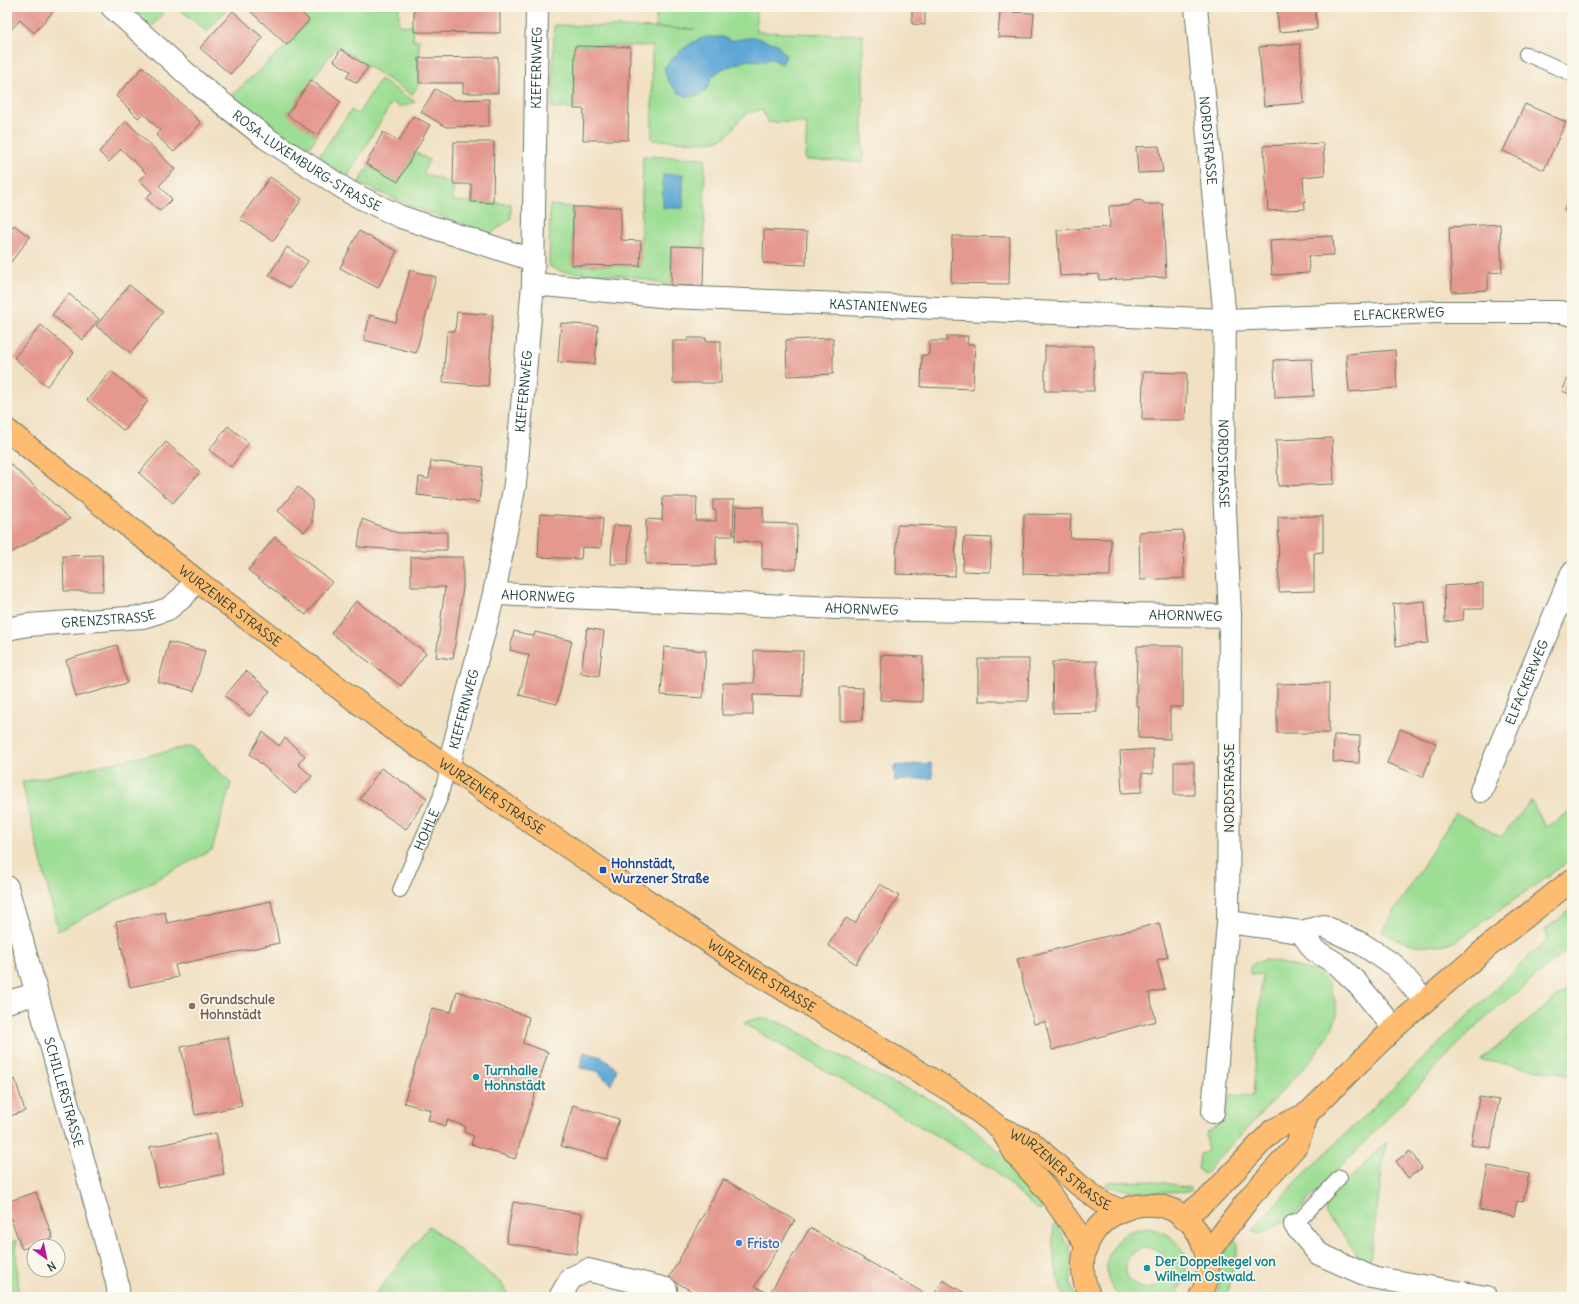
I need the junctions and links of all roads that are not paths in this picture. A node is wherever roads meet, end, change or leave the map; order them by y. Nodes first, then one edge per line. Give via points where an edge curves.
1 (112, 7) edge
2 (537, 7) edge
3 (1196, 7) edge
4 (1526, 54) dead end
5 (1572, 74) edge
6 (533, 260) junction
7 (533, 284) junction
8 (1572, 315) edge
9 (1225, 320) junction
10 (7, 430) edge
11 (1572, 573) edge
12 (196, 580) junction
13 (494, 594) junction
14 (1230, 616) junction
15 (7, 629) edge
16 (448, 768) junction
17 (1481, 791) dead end
18 (1572, 880) edge
19 (7, 887) edge
20 (400, 890) dead end
21 (1228, 922) junction
22 (1301, 932) junction
23 (36, 994) junction
24 (1425, 1001) junction
25 (7, 1002) edge
26 (1394, 1028) junction
27 (1213, 1112) dead end
28 (1308, 1113) junction
29 (1000, 1128) junction
30 (1340, 1178) dead end
31 (1120, 1210) junction
32 (1183, 1218) junction
33 (1295, 1225) joint
34 (1087, 1246) junction
35 (1207, 1254) junction
36 (666, 1289) dead end
37 (119, 1297) edge
38 (560, 1297) edge
39 (1090, 1297) edge
40 (1200, 1297) edge
41 (1486, 1297) edge

1 - 6 street, ROSA-LUXEMBURG-STRASSE via 197,83 266,138 351,194 401,217
2 - 6 street, KIEFERNWEG
3 - 9 street, NORDSTRASSE
4 - 5 lane
6 - 7 street, KIEFERNWEG
7 - 9 street, KASTANIENWEG via 671,297
7 - 13 street, KIEFERNWEG via 515,484
8 - 9 street, ELFACKERWEG via 1561,312 1438,312
9 - 14 street, NORDSTRASSE via 1223,468
10 - 12 main road, WURZENER STRASSE
11 - 17 street, ELFACKERWEG
12 - 15 street, GRENZSTRASSE via 183,598 168,609 143,617 28,625
12 - 16 main road, WURZENER STRASSE via 376,717
13 - 14 street, AHORNWEG via 862,609
13 - 16 street, KIEFERNWEG
14 - 21 street, NORDSTRASSE
16 - 20 lane, HOHLE via 440,798
16 - 29 main road, WURZENER STRASSE via 545,830 743,965 954,1093
18 - 24 main road via 1491,944
19 - 23 street, SCHILLERSTRASSE
21 - 22 street
21 - 27 street, NORDSTRASSE
22 - 24 street via 1322,926 1362,944 1395,966
22 - 26 street via 1314,950 1337,964 1356,982
23 - 25 street
23 - 37 street, SCHILLERSTRASSE via 117,1282
24 - 26 main road
26 - 28 main road
28 - 32 main road via 1273,1130 1210,1197
28 - 35 main road via 1297,1145 1250,1197
29 - 31 main road, WURZENER STRASSE via 1031,1142 1079,1185 1103,1203
29 - 34 main road, WURZENER STRASSE via 1016,1155 1047,1190
30 - 33 lane
31 - 32 main road, WURZENER STRASSE via 1148,1205 1167,1209
31 - 34 main road, WURZENER STRASSE via 1104,1220
32 - 35 main road, WURZENER STRASSE via 1196,1231
33 - 41 street via 1319,1254 1371,1277
34 - 39 main road, WURZENER STRASSE via 1083,1267
35 - 40 main road, WURZENER STRASSE via 1207,1279
36 - 38 street via 588,1270 571,1278

